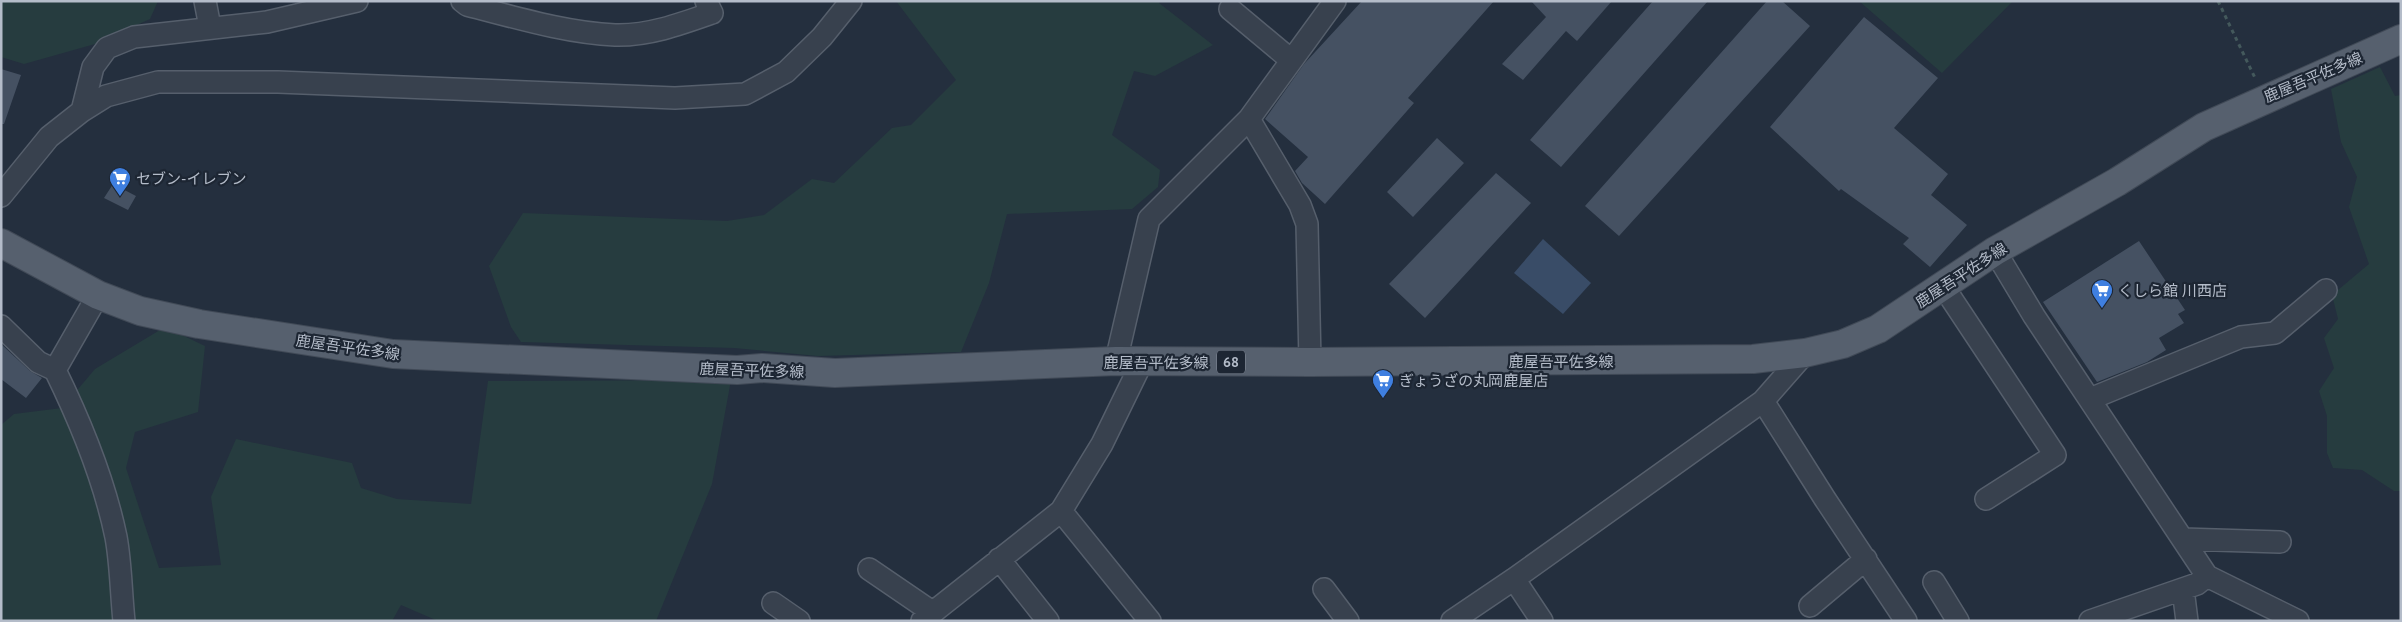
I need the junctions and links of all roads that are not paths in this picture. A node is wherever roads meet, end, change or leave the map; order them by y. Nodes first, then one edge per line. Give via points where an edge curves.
1 (205, 1) edge
2 (357, 1) edge
3 (462, 1) edge
4 (706, 1) edge
5 (850, 1) edge
6 (1335, 1) edge
7 (1230, 8) dead end
8 (210, 27) junction
9 (2401, 39) edge
10 (1291, 60) junction
11 (82, 111) junction
12 (1249, 118) junction
13 (1, 196) edge
14 (1, 244) edge
15 (1995, 251) junction
16 (1943, 286) junction
17 (2326, 290) dead end
18 (98, 295) junction
19 (1, 326) edge
20 (1805, 353) junction
21 (1129, 361) junction
22 (1310, 362) junction
23 (55, 370) junction
24 (2090, 399) junction
25 (1763, 401) junction
26 (1986, 499) dead end
27 (1061, 511) junction
28 (2182, 539) junction
29 (2280, 542) dead end
30 (1000, 559) junction
31 (1866, 559) junction
32 (869, 569) dead end
33 (2207, 576) junction
34 (1514, 579) junction
35 (1934, 582) dead end
36 (1324, 589) dead end
37 (2183, 589) junction
38 (773, 603) dead end
39 (1810, 606) dead end
40 (927, 617) edge
41 (124, 621) edge
42 (799, 621) edge
43 (1048, 621) edge
44 (1150, 621) edge
45 (1348, 621) edge
46 (1452, 621) edge
47 (1542, 621) edge
48 (1906, 621) edge
49 (1958, 621) edge
50 (2090, 621) edge
51 (2187, 621) edge
52 (2298, 621) edge

1 - 8 street
2 - 8 street via 267,22
3 - 4 street via 543,24 616,35 669,28 712,13
5 - 11 street via 822,38 786,72 745,94 675,98 278,82 158,82 106,96
6 - 10 street
7 - 10 street
8 - 11 street via 134,37 107,48 93,67
9 - 15 main road, 鹿屋吾平佐多線 / 68 via 2204,127 2117,182
10 - 12 street
11 - 13 street via 49,137
12 - 21 street via 1149,219
12 - 22 street via 1300,205 1307,224
14 - 18 main road, 鹿屋吾平佐多線 / 68
15 - 16 main road, 鹿屋吾平佐多線 / 68
15 - 24 street
16 - 20 main road, 鹿屋吾平佐多線 / 68 via 1878,329 1843,344
16 - 26 street via 2055,455
17 - 24 street via 2275,333 2241,338
18 - 21 main road, 鹿屋吾平佐多線 / 68 via 140,311 199,324 393,354 835,373
18 - 23 street
19 - 23 street via 38,362
20 - 22 main road, 鹿屋吾平佐多線 / 68 via 1719,360
20 - 25 street
21 - 22 main road, 鹿屋吾平佐多線 / 68
21 - 27 street via 1102,444
23 - 41 street via 77,414 102,485 116,539
24 - 28 street
25 - 31 street
25 - 34 street
27 - 30 street
27 - 44 street
28 - 29 street
28 - 33 street
30 - 40 street
30 - 43 street
31 - 39 street
31 - 48 street
32 - 40 street
33 - 37 street
33 - 52 street
34 - 46 street
34 - 47 street
35 - 49 street
36 - 45 street
37 - 50 street
37 - 51 street
38 - 42 street

